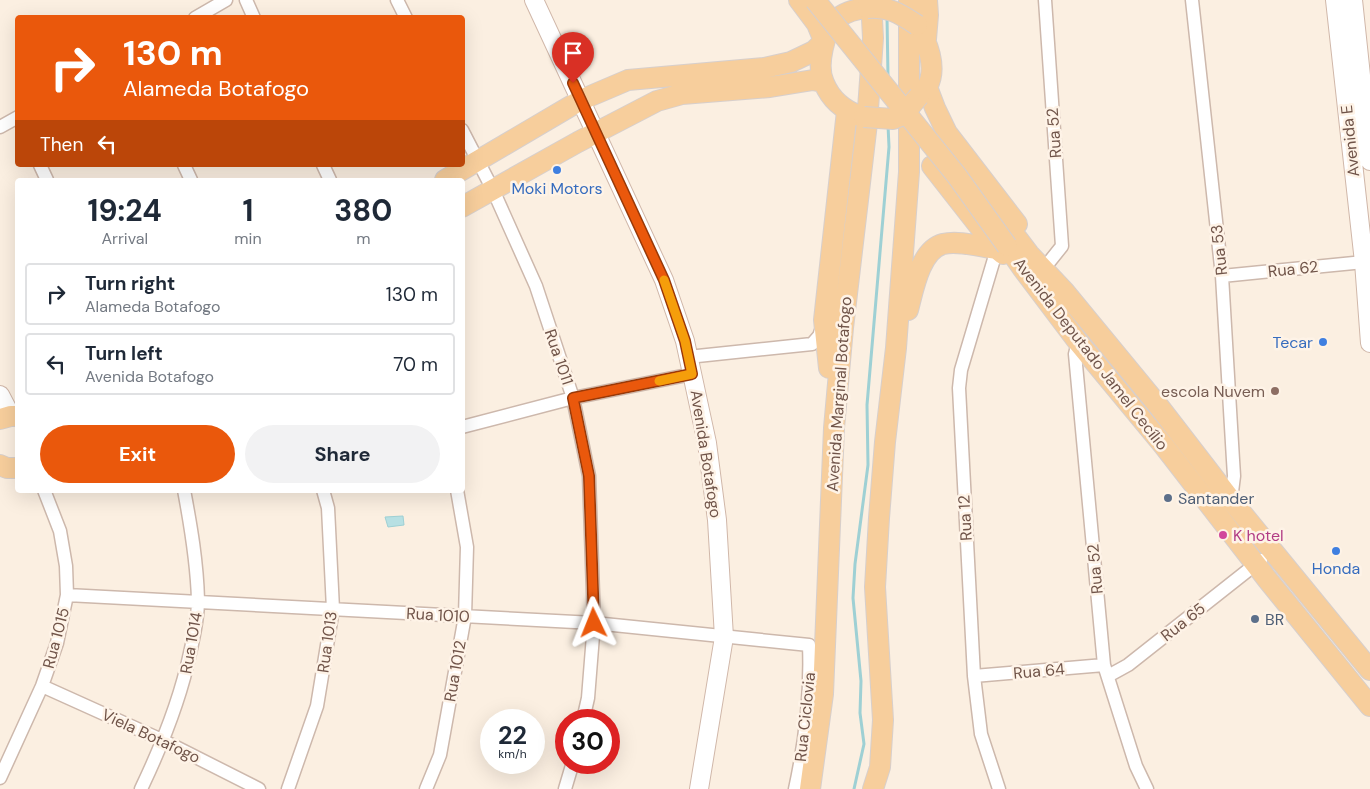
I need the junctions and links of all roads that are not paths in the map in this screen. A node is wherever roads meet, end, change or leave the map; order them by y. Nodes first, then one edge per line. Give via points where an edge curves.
1 (226, 0) edge
2 (246, 0) edge
3 (397, 0) edge
4 (534, 0) edge
5 (799, 0) edge
6 (815, 0) edge
7 (827, 0) edge
8 (909, 0) edge
9 (927, 0) edge
10 (1045, 0) edge
11 (1192, 0) edge
12 (1335, 0) edge
13 (1353, 0) edge
14 (859, 3) edge
15 (200, 15) edge
16 (253, 15) edge
17 (404, 15) edge
18 (921, 32) junction
19 (824, 41) junction
20 (823, 82) junction
21 (923, 91) junction
22 (581, 100) junction
23 (855, 114) junction
24 (15, 119) edge
25 (893, 119) junction
26 (0, 127) edge
27 (596, 132) junction
28 (465, 136) edge
29 (478, 161) junction
30 (1370, 161) edge
31 (448, 178) edge
32 (493, 190) junction
33 (465, 204) edge
34 (1002, 248) junction
35 (1050, 261) junction
36 (1364, 262) junction
37 (1222, 276) junction
38 (1064, 290) junction
39 (824, 320) junction
40 (1078, 342) junction
41 (1370, 342) edge
42 (896, 348) junction
43 (688, 357) junction
44 (692, 374) junction
45 (0, 394) edge
46 (573, 398) junction
47 (9, 417) edge
48 (465, 426) edge
49 (834, 428) junction
50 (45, 493) edge
51 (185, 493) edge
52 (324, 493) edge
53 (458, 493) edge
54 (1232, 500) junction
55 (1272, 550) junction
56 (1256, 564) junction
57 (67, 594) junction
58 (198, 602) junction
59 (333, 609) junction
60 (465, 616) junction
61 (594, 623) junction
62 (724, 637) junction
63 (809, 645) joint
64 (1370, 670) edge
65 (1106, 671) junction
66 (974, 676) junction
67 (42, 686) junction
68 (1370, 706) edge
69 (586, 709) edge
70 (164, 741) junction
71 (570, 774) edge
72 (0, 778) edge
73 (141, 789) edge
74 (259, 789) edge
75 (288, 789) edge
76 (426, 789) edge
77 (565, 789) edge
78 (699, 789) edge
79 (795, 789) edge
80 (810, 789) edge
81 (873, 789) edge
82 (999, 789) edge
83 (1147, 789) edge

1 - 15 street
2 - 16 street
3 - 17 street
4 - 22 street, Avenida Botafogo
5 - 19 main road via 817,24
6 - 34 main road, Avenida Deputado Jamel Cecílio, bridge via 957,176
7 - 38 main road, Avenida Deputado Jamel Cecílio via 1028,254
8 - 42 main road via 909,172
9 - 18 main road via 928,15
10 - 35 street, Rua 52 via 1062,246
11 - 37 street, Rua 53
12 - 36 street, Avenida E
13 - 30 street, Avenida E
14 - 18 main road, bridge via 898,12
14 - 19 main road via 837,19
14 - 49 main road, Avenida Marginal Botafogo via 873,38
18 - 21 main road via 931,62 930,79
19 - 20 main road via 820,63
19 - 22 main road via 814,51 791,62 764,68 628,80
20 - 23 main road via 834,100
20 - 27 main road via 813,80 682,94 657,101
21 - 25 main road, bridge via 903,115
21 - 35 main road via 947,133 1016,224
22 - 27 street, Avenida Botafogo
22 - 29 main road
23 - 25 main road, bridge
23 - 39 main road
24 - 26 street
25 - 34 main road
27 - 32 main road
27 - 43 street, Avenida Botafogo via 664,280
28 - 29 street, Rua 1011
29 - 31 main road
29 - 32 street, Rua 1011
32 - 33 main road
32 - 46 street, Rua 1011 via 536,286
34 - 40 main road, Avenida Deputado Jamel Cecílio
34 - 42 main road via 942,244 931,251 920,267
34 - 66 street, Rua 12 via 961,370 959,388
35 - 38 main road
36 - 37 street, Rua 62
36 - 41 street, Avenida E
37 - 54 street, Rua 53 via 1234,468
38 - 54 main road, Avenida Deputado Jamel Cecílio
39 - 43 street via 819,336 812,344
39 - 49 main road
40 - 56 main road, Avenida Deputado Jamel Cecílio
40 - 65 street, Rua 52 via 1075,354
42 - 81 main road via 885,442 875,587 883,720 880,767
43 - 44 street, Avenida Botafogo
44 - 46 street
44 - 62 street, Avenida Botafogo via 707,443 717,520
45 - 47 street
46 - 48 street
46 - 61 street, Rua 1011 via 589,476
49 - 80 main road, Avenida Marginal Botafogo via 823,694
50 - 57 street, Rua 1015 via 60,532
51 - 58 street, Rua 1014 via 194,541
52 - 59 street, Rua 1013 via 328,508
53 - 60 street, Rua 1012 via 467,548
54 - 55 main road, Avenida Deputado Jamel Cecílio
55 - 56 street, Rua 65
55 - 64 main road, Avenida Deputado Jamel Cecílio
56 - 65 street, Rua 65 via 1128,665
56 - 68 main road, Avenida Deputado Jamel Cecílio
57 - 58 street, Rua 1010
57 - 67 street, Rua 1015 via 57,643
58 - 59 street, Rua 1010
58 - 70 street, Rua 1014 via 184,684
59 - 60 street, Rua 1010
59 - 75 street, Rua 1013 via 317,706
60 - 61 street, Rua 1010
60 - 76 street, Rua 1012 via 440,755
61 - 62 street, Rua 1010
61 - 69 street, Rua 1011
62 - 63 street, Rua 1010
62 - 78 street, Avenida Botafogo
63 - 79 street, Rua Ciclovia via 810,670
65 - 66 street, Rua 64
65 - 83 street, Rua 52 via 1136,766
66 - 82 street, Rua 12 via 981,734
67 - 70 street, Viela Botafogo
67 - 72 street, Rua 1015
70 - 73 street, Rua 1014
70 - 74 street, Viela Botafogo
71 - 77 street

